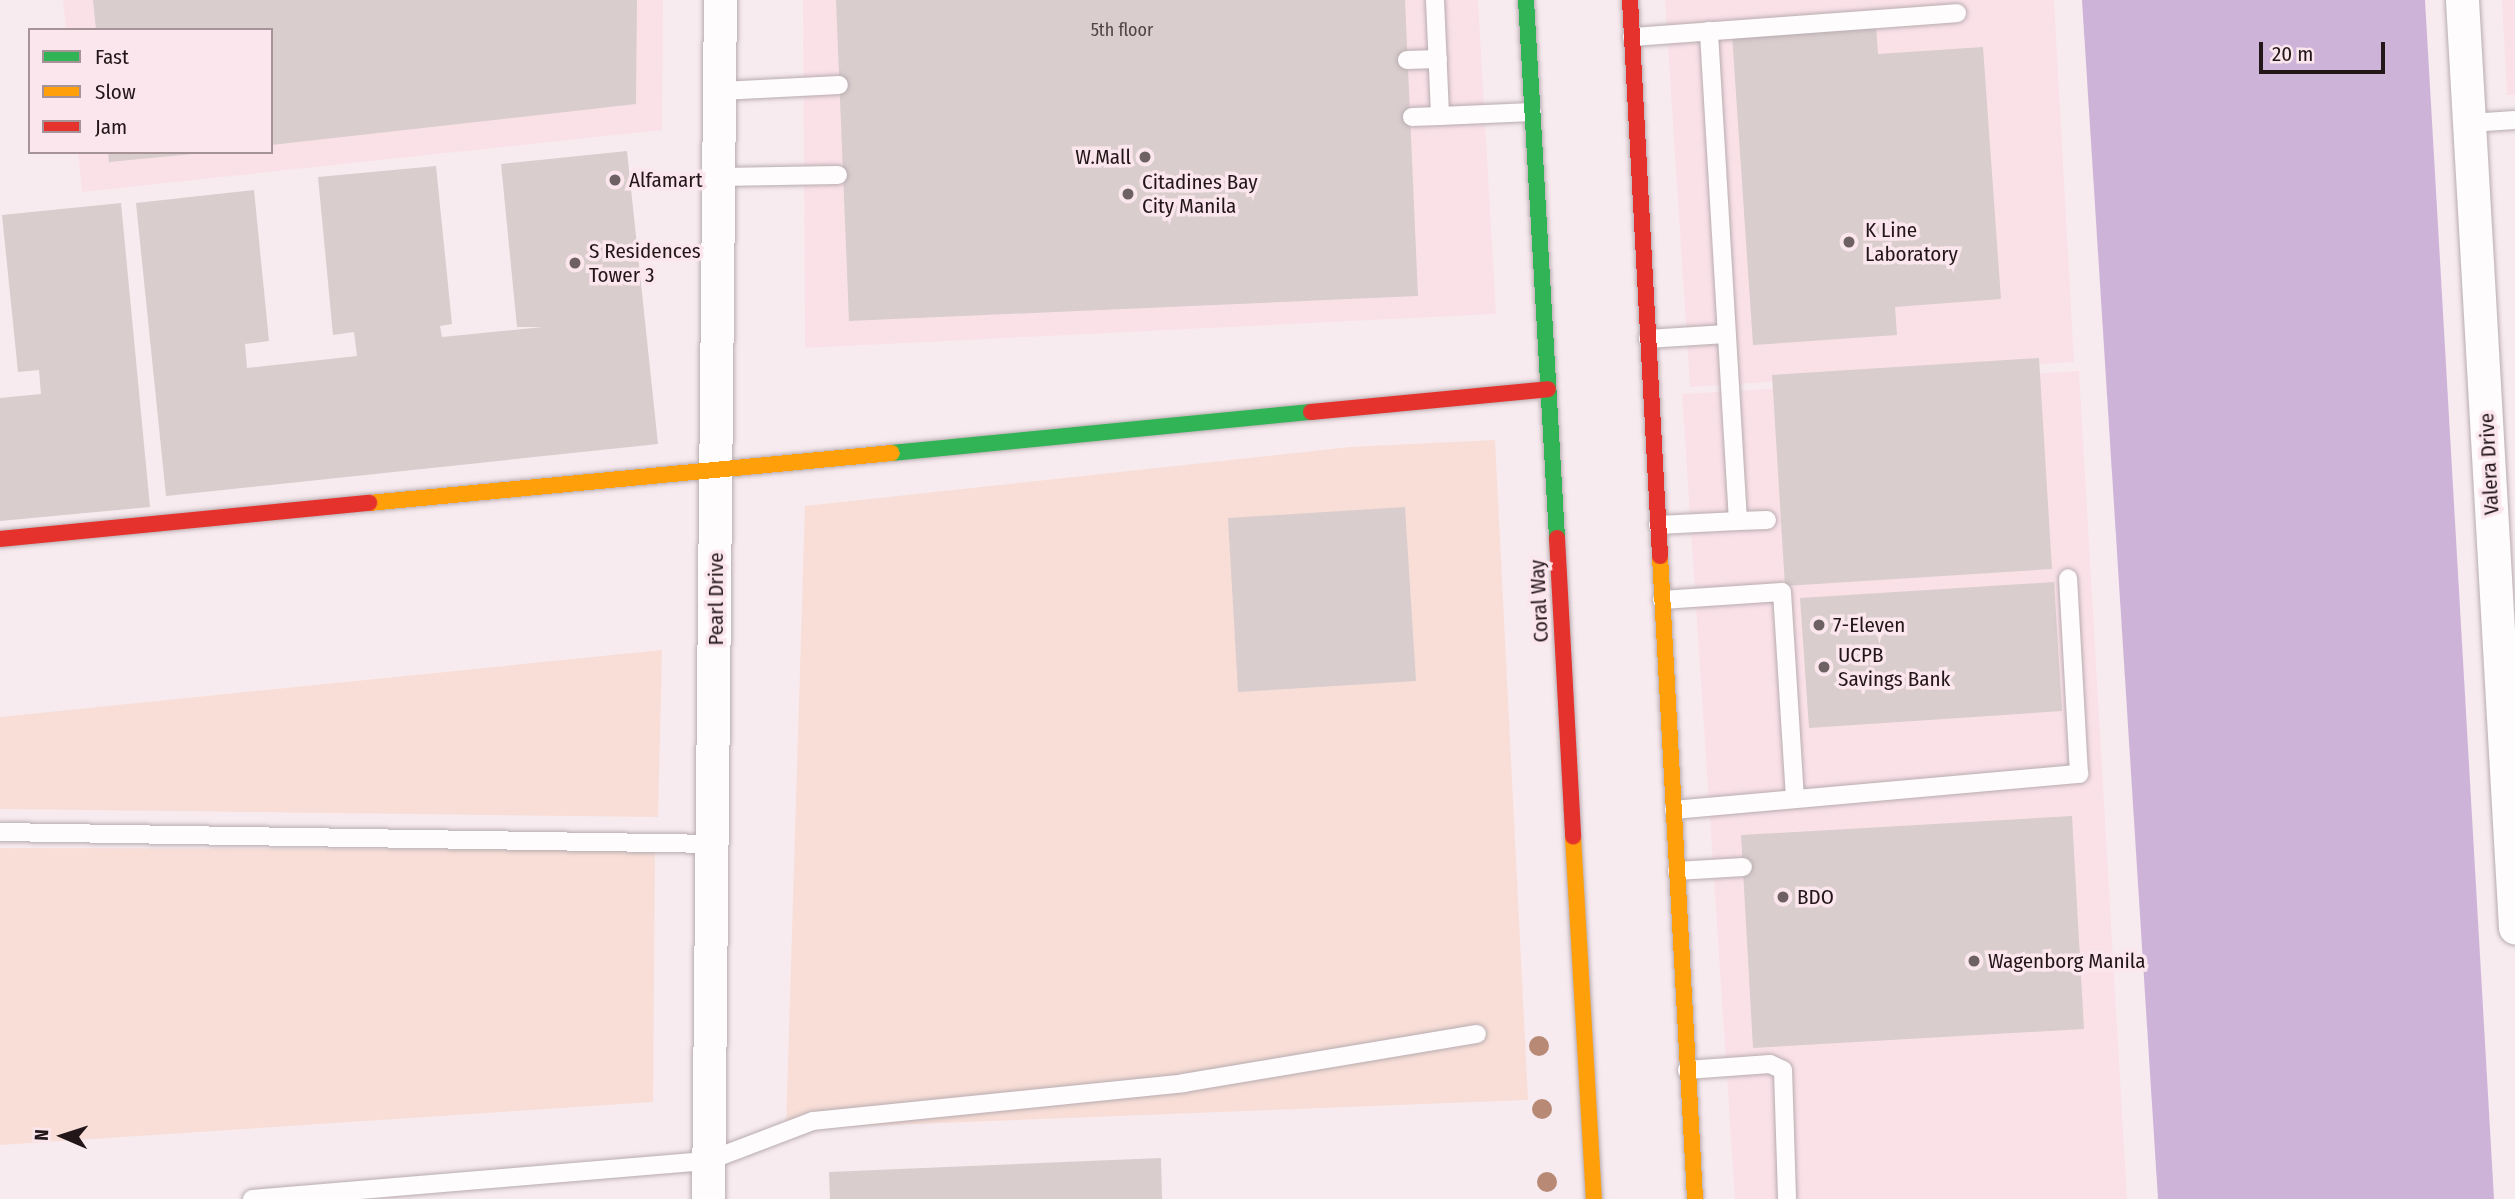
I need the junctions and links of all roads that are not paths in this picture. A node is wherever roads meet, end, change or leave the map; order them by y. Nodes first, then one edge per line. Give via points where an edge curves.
1 (720, 0) edge
2 (1435, 0) edge
3 (1526, 0) edge
4 (1630, 0) edge
5 (2462, 0) edge
6 (1957, 13) dead end
7 (1709, 31) junction
8 (1632, 37) junction
9 (1438, 59) junction
10 (1408, 60) dead end
11 (839, 85) dead end
12 (721, 91) junction
13 (1532, 112) junction
14 (1440, 116) junction
15 (1412, 117) dead end
16 (2515, 120) edge
17 (2470, 123) junction
18 (838, 175) dead end
19 (720, 177) junction
20 (1725, 334) junction
21 (1648, 339) junction
22 (1548, 389) junction
23 (717, 471) junction
24 (1768, 520) dead end
25 (1738, 521) junction
26 (1658, 526) junction
27 (0, 539) edge
28 (2068, 578) dead end
29 (1662, 600) junction
30 (2509, 730) edge
31 (2511, 779) edge
32 (1795, 799) junction
33 (1674, 810) junction
34 (0, 832) edge
35 (714, 844) junction
36 (1743, 867) dead end
37 (1677, 871) junction
38 (2515, 927) edge
39 (1477, 1034) dead end
40 (1688, 1070) junction
41 (708, 1161) junction
42 (252, 1199) edge
43 (708, 1199) edge
44 (1594, 1199) edge
45 (1695, 1199) edge
46 (1787, 1199) edge

1 - 12 street, Pearl Drive
2 - 9 lane
3 - 13 street, Coral Way
4 - 8 street
5 - 17 street, Valera Drive
6 - 7 lane
7 - 8 lane
7 - 20 lane
8 - 21 street
9 - 10 lane
9 - 14 lane
11 - 12 lane
12 - 19 street, Pearl Drive
13 - 14 lane
13 - 22 street, Coral Way
14 - 15 lane
16 - 17 lane
17 - 30 street, Valera Drive
18 - 19 lane
19 - 23 street, Pearl Drive
20 - 21 lane
20 - 25 lane
21 - 26 street
22 - 23 street
22 - 44 street, Coral Way
23 - 27 street
23 - 35 street, Pearl Drive
24 - 25 lane
25 - 26 lane
26 - 29 street
28 - 32 lane via 2079,774
29 - 32 lane via 1782,592
29 - 33 street
30 - 31 street, Valera Drive
31 - 38 street, Valera Drive
32 - 33 lane
33 - 37 street
34 - 35 lane
35 - 41 street, Pearl Drive
36 - 37 lane
37 - 40 street
39 - 41 lane via 1184,1083 813,1121
40 - 45 street
40 - 46 lane via 1770,1064 1783,1070
41 - 42 lane
41 - 43 street, Pearl Drive

